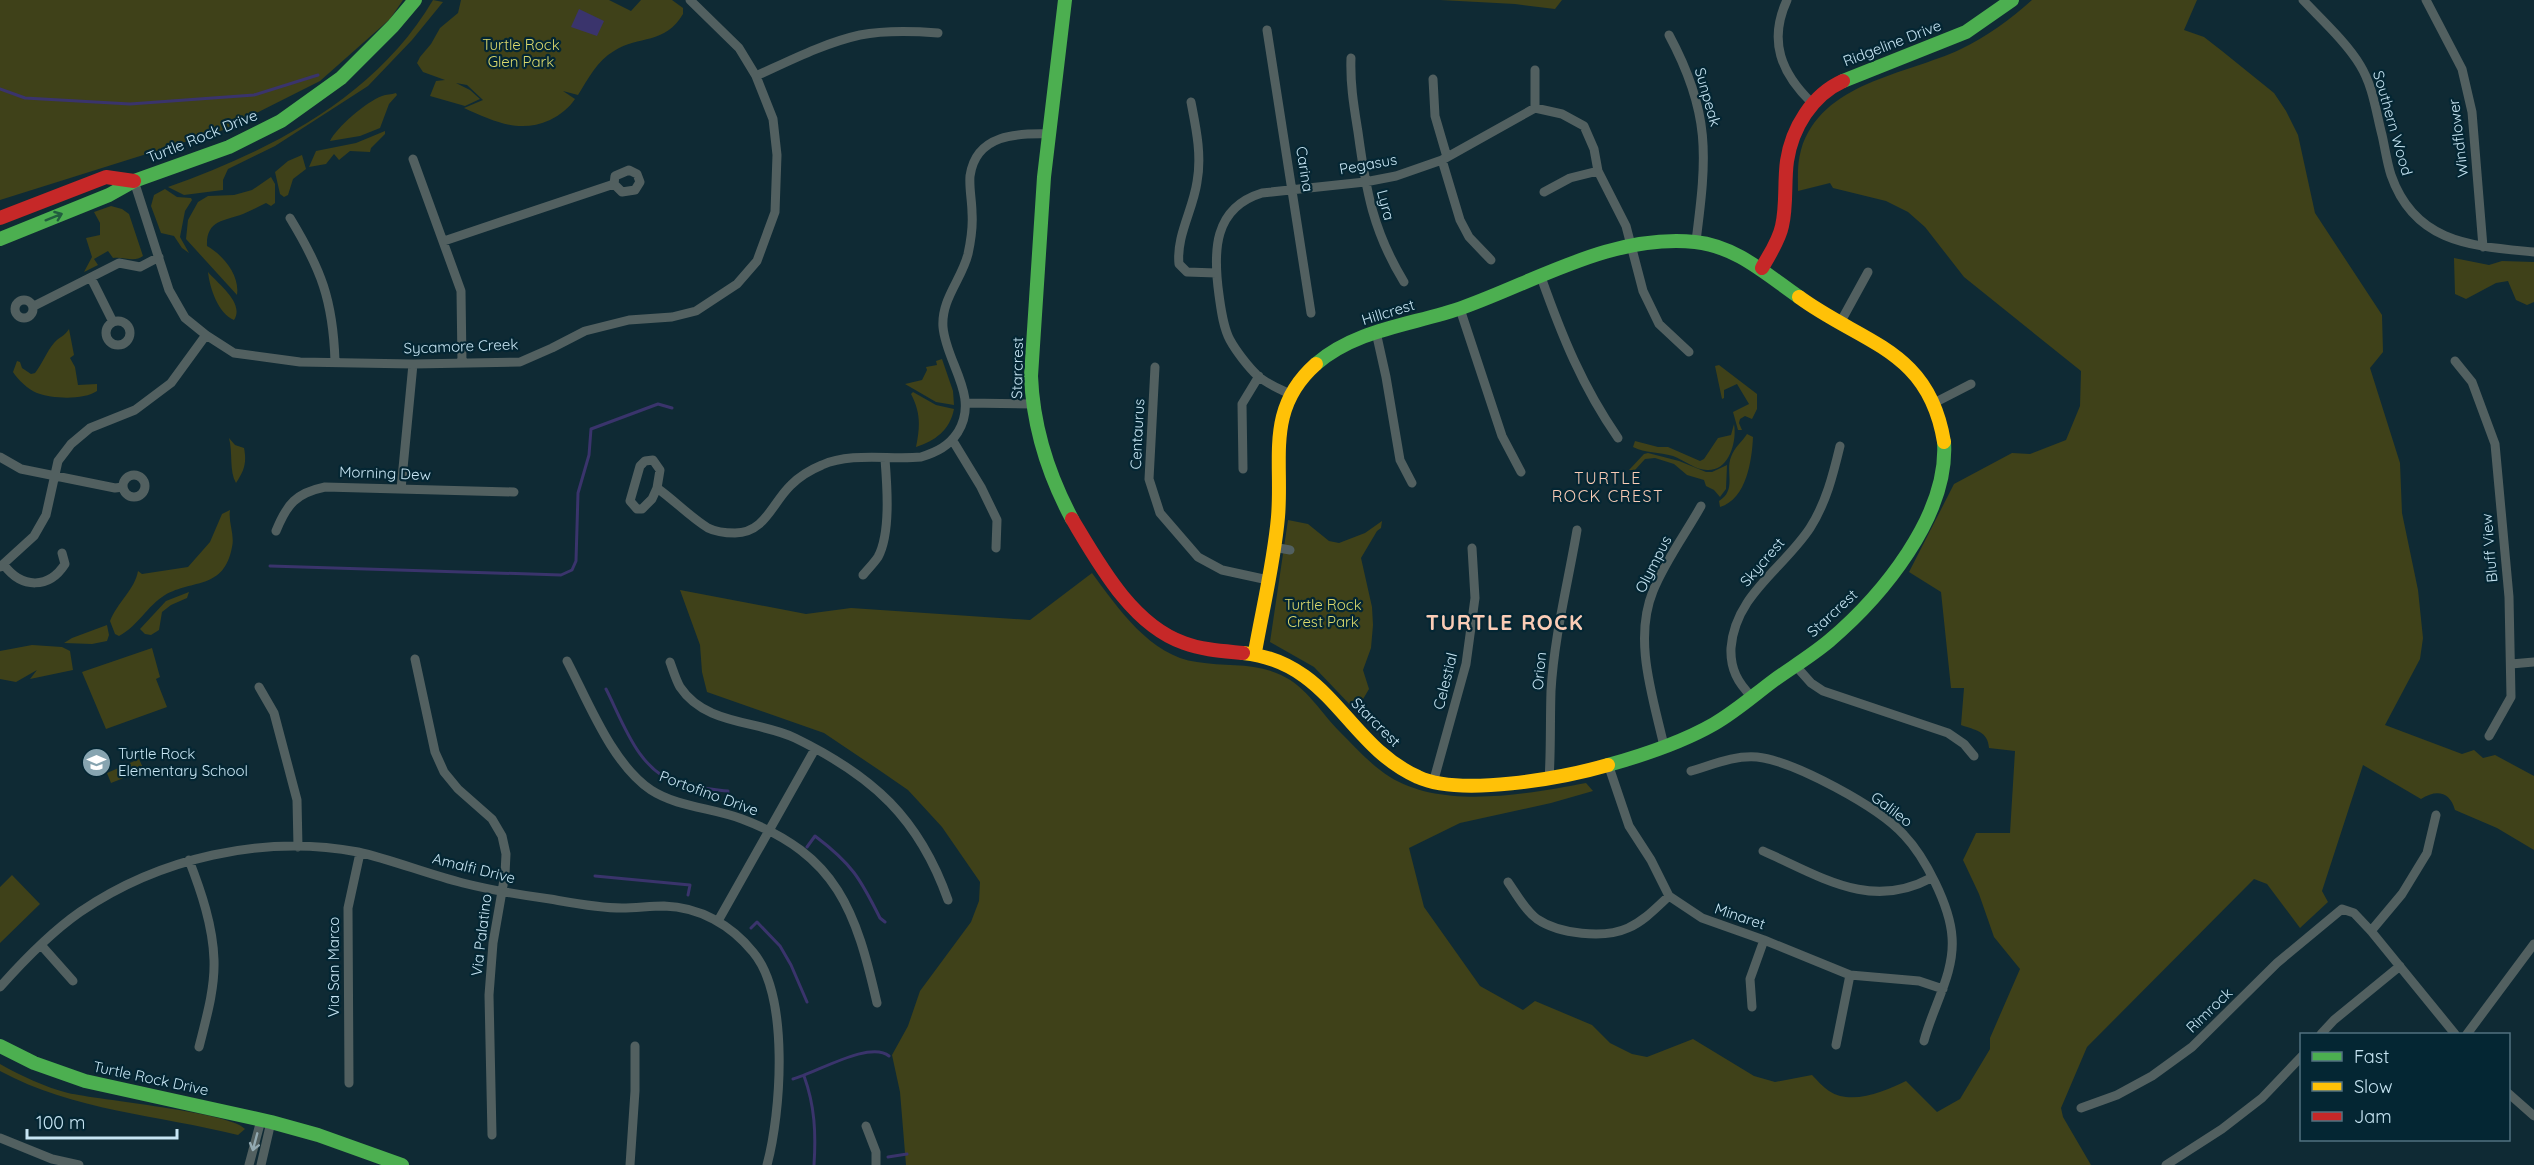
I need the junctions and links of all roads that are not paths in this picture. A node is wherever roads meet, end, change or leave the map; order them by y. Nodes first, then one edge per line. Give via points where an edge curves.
1 (415, 0) edge
2 (690, 0) edge
3 (1065, 0) edge
4 (1787, 0) edge
5 (2012, 0) edge
6 (2303, 0) edge
7 (2426, 0) edge
8 (1267, 30) dead end
9 (938, 33) dead end
10 (1669, 35) dead end
11 (1351, 58) dead end
12 (1535, 70) dead end
13 (756, 76) junction
14 (1433, 79) dead end
15 (1191, 102) dead end
16 (1812, 103) junction
17 (1536, 108) junction
18 (1050, 134) junction
19 (1444, 158) junction
20 (413, 159) dead end
21 (1598, 171) junction
22 (134, 181) junction
23 (1365, 182) junction
24 (614, 184) dead end
25 (1293, 190) junction
26 (1544, 192) dead end
27 (0, 218) edge
28 (290, 218) dead end
29 (0, 238) edge
30 (444, 241) junction
31 (1696, 241) junction
32 (1632, 245) junction
33 (2483, 247) junction
34 (2534, 252) edge
35 (159, 257) junction
36 (1491, 260) dead end
37 (1762, 268) junction
38 (1868, 272) dead end
39 (1216, 273) junction
40 (1541, 277) junction
41 (91, 278) junction
42 (1404, 282) dead end
43 (33, 306) dead end
44 (1460, 309) junction
45 (1311, 313) dead end
46 (113, 322) dead end
47 (1840, 323) junction
48 (1376, 332) junction
49 (206, 335) junction
50 (1689, 352) dead end
51 (335, 361) junction
52 (2455, 361) dead end
53 (462, 363) junction
54 (413, 364) junction
55 (1155, 366) dead end
56 (1259, 376) junction
57 (1971, 384) dead end
58 (1290, 394) junction
59 (967, 403) junction
60 (1934, 403) junction
61 (1032, 404) junction
62 (1618, 438) dead end
63 (952, 441) junction
64 (1840, 446) dead end
65 (0, 457) edge
66 (885, 459) junction
67 (1243, 469) dead end
68 (1521, 472) dead end
69 (53, 476) junction
70 (1412, 483) dead end
71 (123, 487) dead end
72 (657, 488) junction
73 (401, 489) junction
74 (514, 492) dead end
75 (1701, 506) dead end
76 (1577, 530) dead end
77 (276, 531) dead end
78 (1273, 547) junction
79 (996, 548) dead end
80 (1472, 548) dead end
81 (1290, 550) dead end
82 (62, 553) dead end
83 (2, 566) edge
84 (863, 575) dead end
85 (1268, 580) junction
86 (1256, 652) junction
87 (415, 659) dead end
88 (567, 661) dead end
89 (670, 662) dead end
90 (2534, 662) edge
91 (2511, 664) junction
92 (1795, 665) junction
93 (259, 687) dead end
94 (1752, 697) junction
95 (2489, 736) dead end
96 (1664, 746) junction
97 (815, 749) junction
98 (1974, 756) dead end
99 (1609, 767) junction
100 (1690, 771) dead end
101 (1549, 780) junction
102 (1434, 783) junction
103 (2436, 815) dead end
104 (769, 831) junction
105 (298, 847) junction
106 (1763, 851) dead end
107 (360, 853) junction
108 (189, 860) junction
109 (1931, 878) junction
110 (1508, 882) dead end
111 (502, 892) junction
112 (1668, 896) junction
113 (948, 900) dead end
114 (718, 921) junction
115 (2371, 930) junction
116 (1764, 940) junction
117 (2534, 944) edge
118 (41, 945) junction
119 (2400, 966) junction
120 (1850, 975) junction
121 (73, 981) dead end
122 (0, 987) edge
123 (1943, 989) junction
124 (877, 1004) dead end
125 (1752, 1007) dead end
126 (2323, 1033) edge
127 (2453, 1033) edge
128 (2468, 1033) edge
129 (1924, 1041) dead end
130 (1836, 1045) dead end
131 (0, 1046) edge
132 (635, 1046) dead end
133 (199, 1047) dead end
134 (2300, 1057) edge
135 (349, 1083) dead end
136 (2510, 1095) edge
137 (2081, 1108) dead end
138 (2534, 1116) edge
139 (266, 1121) junction
140 (866, 1126) dead end
141 (492, 1135) dead end
142 (0, 1138) edge
143 (51, 1162) edge
144 (79, 1165) edge
145 (249, 1165) edge
146 (261, 1165) edge
147 (402, 1165) edge
148 (630, 1165) edge
149 (768, 1165) edge
150 (876, 1165) edge
151 (2166, 1165) edge

1 - 22 street, Turtle Rock Drive via 341,78 280,121 229,147
2 - 13 street, Sycamore Creek via 739,48
3 - 18 street, Starcrest
4 - 16 street via 1778,42 1782,61 1790,80
5 - 16 street, Ridgeline Drive via 1966,32 1847,78
6 - 33 street, Southern Wood via 2360,64 2371,88 2391,176 2414,213 2441,235
7 - 33 street, Windflower via 2462,69 2472,112
8 - 25 street, Carina
9 - 13 street via 859,35
10 - 31 street, Sunpeak via 1692,85 1704,138
11 - 23 street, Lyra via 1350,83
12 - 17 street
13 - 53 street, Sycamore Creek via 773,119 777,156 775,212 757,261 737,284 696,311 585,331 520,362
14 - 19 street via 1435,116
15 - 39 street via 1199,152 1197,182 1178,249 1179,264 1187,272
16 - 37 street, Ridgeline Drive via 1794,137 1787,161 1782,226
17 - 19 street, Pegasus
17 - 21 street via 1562,114 1584,126
18 - 59 street via 1001,137 985,147 970,176 970,246 946,300 943,326
18 - 61 street, Starcrest via 1038,259
19 - 23 street, Pegasus via 1396,176
19 - 36 street via 1460,220 1469,237
20 - 30 street
21 - 26 street via 1570,178
21 - 32 street
22 - 27 street, Turtle Rock Drive via 106,177
29 -> 22 street, Turtle Rock Drive via 109,195
22 - 35 street, Sycamore Creek
23 - 25 street, Pegasus
23 - 42 street, Lyra via 1382,243
24 - 30 street
25 - 39 street, Pegasus via 1262,193 1247,198 1234,209 1216,242
25 - 45 street, Carina
28 - 51 street via 313,255 326,289
30 - 53 street via 461,291
31 - 32 street, Hillcrest
31 - 37 street, Hillcrest via 1719,247
32 - 40 street, Hillcrest
32 - 50 street via 1643,291 1659,324
33 - 34 street, Southern Wood
35 - 41 street via 140,267 119,263
35 - 49 street, Sycamore Creek via 169,290 185,318
37 - 47 street, Starcrest via 1804,302
38 - 47 street
39 - 56 street, Pegasus via 1220,308 1230,339
40 - 44 street, Hillcrest
40 - 62 street via 1580,377
41 - 43 street
41 - 46 street
44 - 48 street, Hillcrest
44 - 68 street via 1502,436
47 - 60 street, Starcrest via 1893,352 1914,372
48 - 58 street, Hillcrest via 1334,350 1301,378
48 - 70 street via 1400,460
49 - 51 street, Sycamore Creek via 234,353 300,362
49 - 69 street via 171,383 135,410 90,428 71,444
51 - 54 street, Sycamore Creek
52 - 91 street, Bluff View via 2472,382 2495,444
53 - 54 street, Sycamore Creek
54 - 73 street
55 - 85 street, Centaurus via 1149,479 1160,513 1198,557 1222,570
56 - 58 street, Pegasus
56 - 67 street via 1242,404
57 - 60 street
58 - 78 street, Hillcrest via 1278,431 1279,510
59 - 61 street
59 - 63 street via 962,426
60 - 92 street, Starcrest via 1944,463 1937,494 1914,540 1891,577 1863,609
61 - 86 street, Starcrest via 1042,448 1068,514 1088,548 1135,609 1165,635 1200,649
63 - 66 street via 921,457
63 - 79 street via 997,520
64 - 94 street, Skycrest via 1824,504 1792,551 1756,589 1732,636 1735,675
65 - 69 street via 21,469
66 - 72 street via 839,459 822,464 791,485 761,524 740,533 709,529
66 - 84 street via 885,525 878,556
69 - 71 street
69 - 83 street via 46,515 34,536
72 - 72 street via 660,470 652,460 645,460 630,501 642,509
73 - 74 street, Morning Dew
73 - 77 street, Morning Dew via 315,489 288,506
75 - 96 street, Olympus via 1653,591 1646,614 1644,644
76 - 101 street, Orion via 1551,691
78 - 81 street
78 - 85 street, Hillcrest
80 - 102 street, Celestial via 1475,598 1467,664
82 - 83 street via 65,564 58,575 45,581 25,583
85 - 86 street, Hillcrest
86 - 102 street, Starcrest via 1303,672 1382,754
87 - 111 street, Via Palatino via 435,752 444,772 492,819 502,836 506,854
88 - 104 street, Portofino Drive via 617,754 644,784 673,799 743,819
89 - 97 street via 680,687 718,717 768,727
90 - 91 street
91 - 95 street, Bluff View via 2511,697
92 - 94 street, Starcrest
92 - 98 street via 1823,691 1948,733
93 - 105 street via 274,712 297,800
94 - 96 street, Starcrest via 1712,725
96 - 99 street, Starcrest
97 - 104 street
97 - 113 street via 858,774 904,818 928,852
99 - 101 street, Starcrest
99 - 112 street via 1629,826
100 - 109 street, Galileo via 1738,757 1756,757 1774,760 1831,784 1903,833
101 - 102 street, Starcrest
103 - 115 street via 2427,853 2402,894
104 - 114 street
104 - 124 street, Portofino Drive via 818,864 844,897 864,946
105 - 107 street, Amalfi Drive
105 - 108 street, Amalfi Drive via 242,850
106 - 109 street via 1860,891 1899,891
107 - 111 street, Amalfi Drive
107 - 135 street, Via San Marco via 348,908
108 - 118 street, Amalfi Drive via 121,887 78,913
108 - 133 street via 209,926 214,959 213,984
109 - 123 street, Galileo via 1944,904 1952,937 1951,963
110 - 112 street via 1536,918 1559,931 1575,933 1625,930 1640,922
111 - 114 street, Amalfi Drive via 621,908 677,908
111 - 141 street, Via Palatino via 489,995
112 - 116 street, Minaret via 1701,918
114 - 149 street, Amalfi Drive via 756,955 774,998 778,1089
115 - 119 street
115 - 137 street, Rimrock via 2354,913 2342,909 2277,963 2192,1047 2152,1076
116 - 120 street, Minaret
116 - 125 street via 1750,979
117 - 128 street
118 - 121 street
118 - 122 street, Amalfi Drive
119 - 126 street
119 - 127 street
120 - 123 street, Minaret via 1919,981
120 - 130 street
123 - 129 street, Galileo
131 - 139 street, Turtle Rock Drive via 85,1081
132 - 148 street
134 - 151 street via 2262,1098
136 - 138 street
139 -> 145 street
139 - 146 street
139 - 147 street, Turtle Rock Drive
140 - 150 street via 876,1152
142 - 143 street
143 - 144 street

